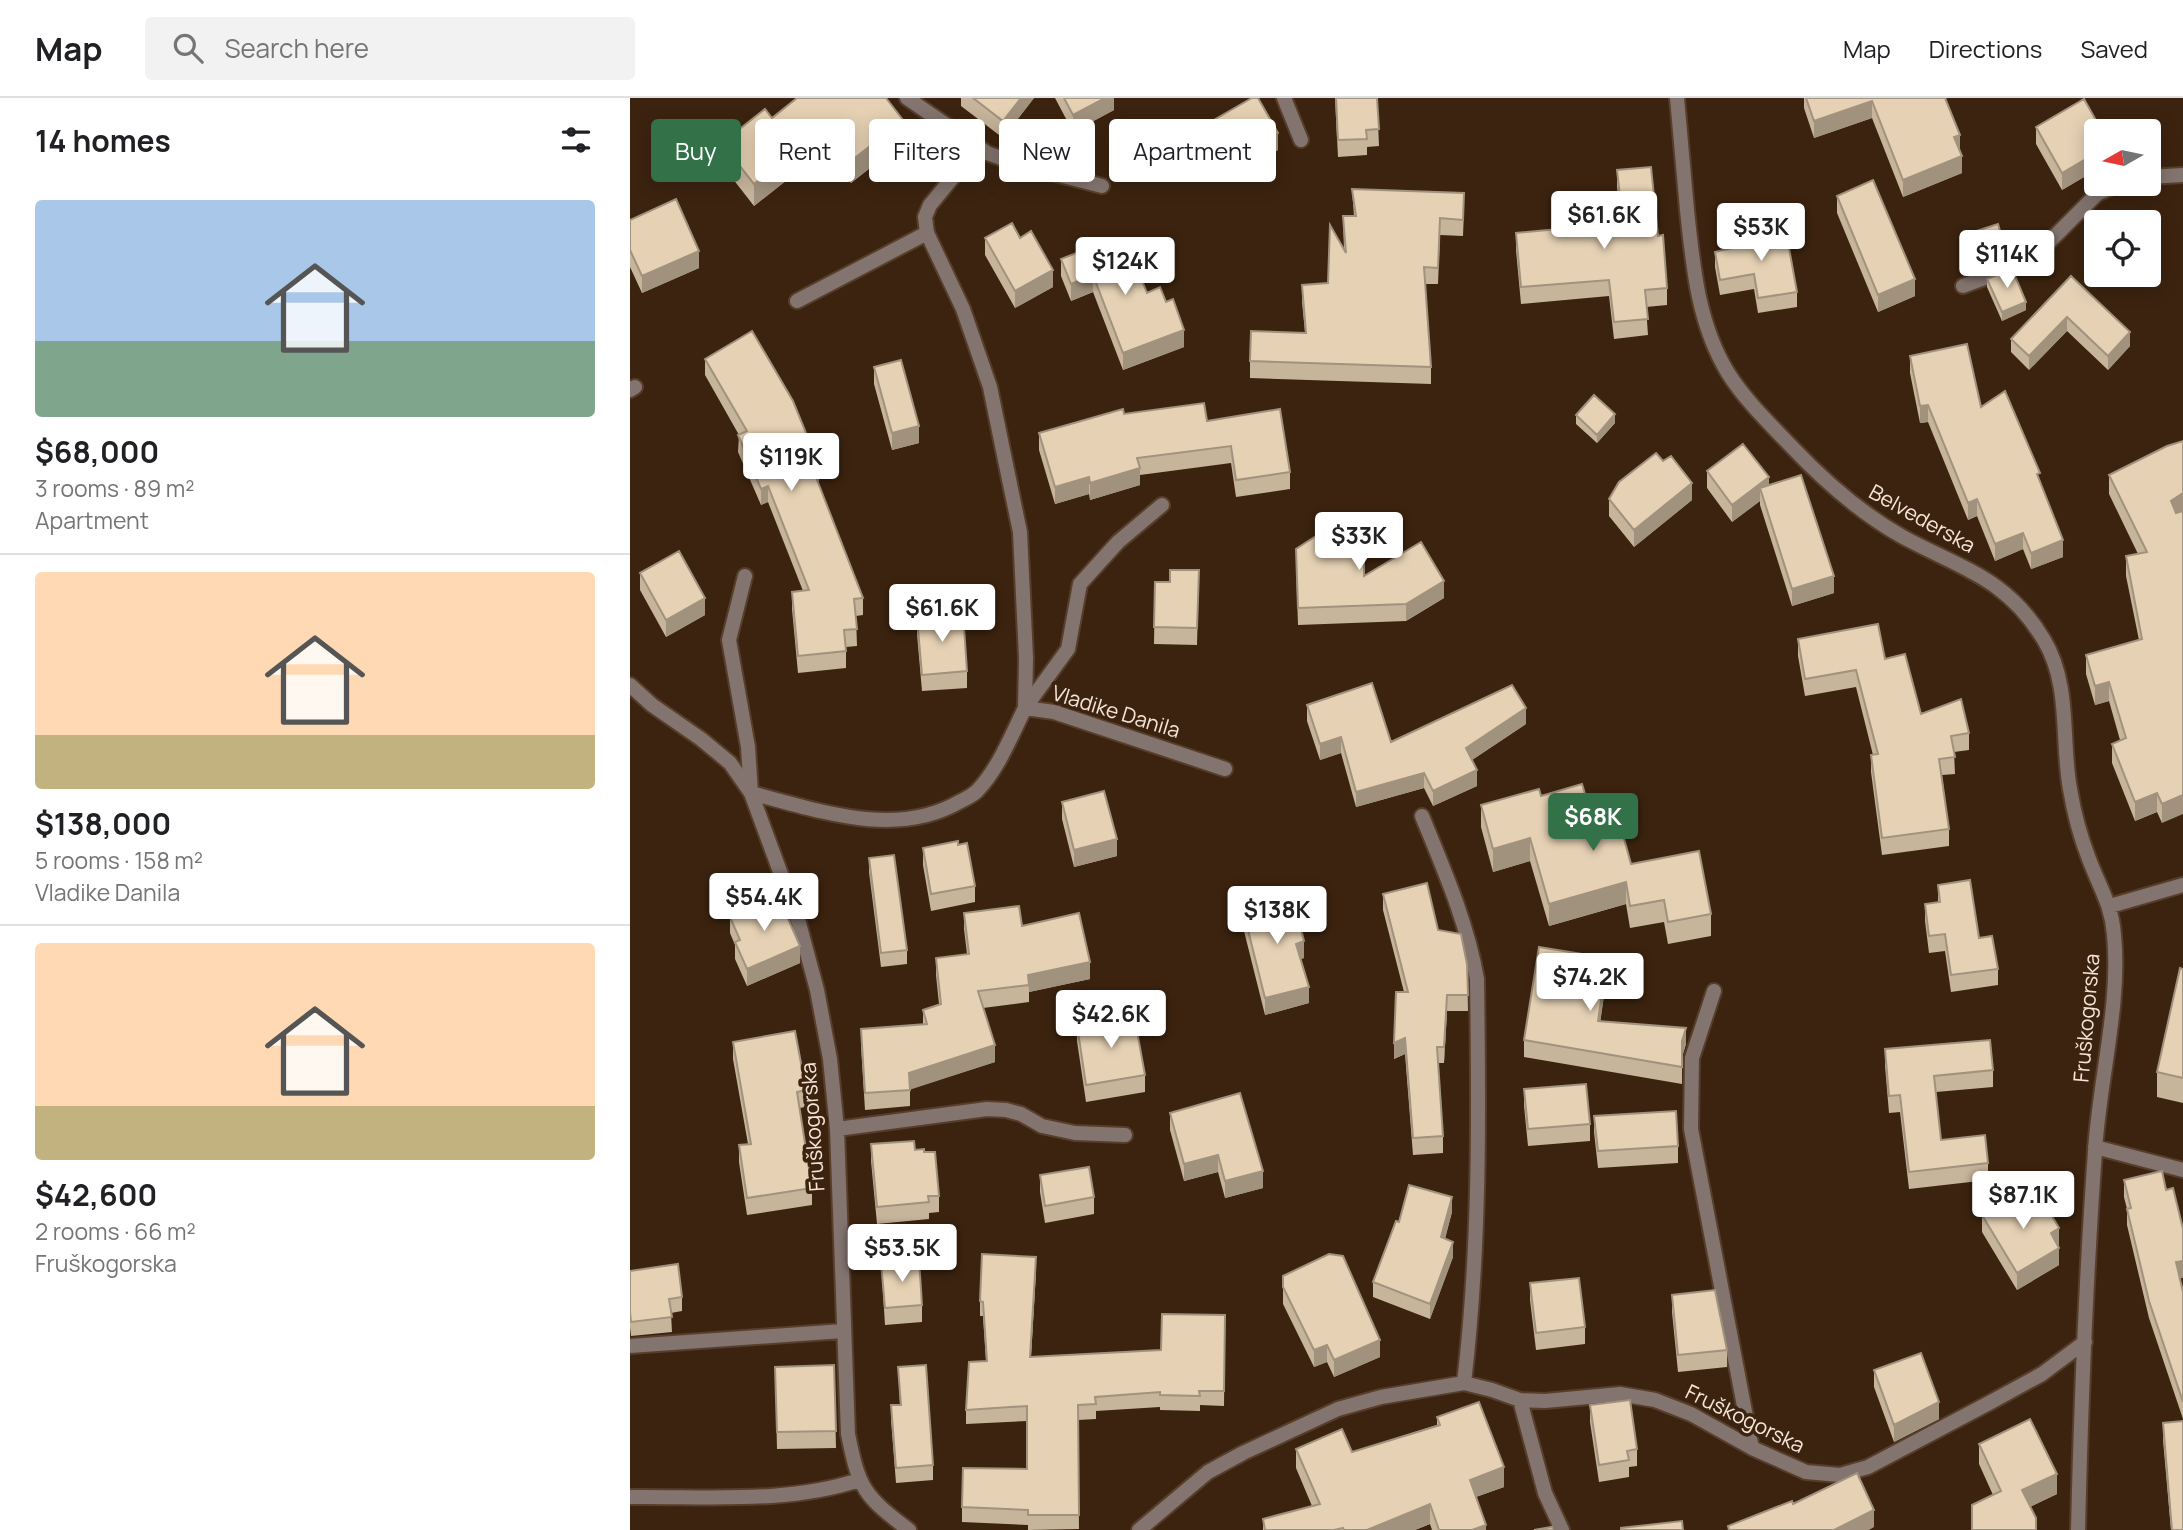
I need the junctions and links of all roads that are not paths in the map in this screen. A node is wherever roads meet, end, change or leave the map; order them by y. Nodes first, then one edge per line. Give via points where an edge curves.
1 (1284, 98) edge
2 (1677, 98) edge
3 (911, 99) edge
4 (938, 119) edge
5 (1301, 140) dead end
6 (985, 151) edge
7 (2183, 174) edge
8 (2161, 176) edge
9 (949, 182) edge
10 (1102, 186) dead end
11 (2095, 196) edge
12 (927, 233) junction
13 (1963, 285) dead end
14 (797, 301) dead end
15 (1162, 505) dead end
16 (745, 576) dead end
17 (630, 685) edge
18 (1025, 708) junction
19 (1225, 769) dead end
20 (751, 793) junction
21 (1422, 816) dead end
22 (2183, 885) edge
23 (2110, 906) junction
24 (1714, 991) dead end
25 (837, 1129) junction
26 (1125, 1135) dead end
27 (2095, 1147) junction
28 (2183, 1170) edge
29 (844, 1331) junction
30 (2085, 1342) junction
31 (630, 1346) edge
32 (1464, 1383) junction
33 (1520, 1401) junction
34 (1752, 1448) junction
35 (859, 1480) junction
36 (630, 1497) edge
37 (909, 1530) edge
38 (1139, 1530) edge
39 (1562, 1530) edge
40 (2078, 1530) edge

1 - 5 street
2 - 23 street, Belvederska via 1698,298 1728,373 1757,411 1827,484 1902,537 1987,578 2020,606 2046,642 2060,681 2076,820
3 - 4 street
6 - 10 street
7 - 8 street
9 - 12 street via 930,205 925,217
11 - 13 street via 2037,254
12 - 14 street
12 - 18 street via 963,309 993,399 1020,533
15 - 18 street via 1118,542 1080,584 1068,649
16 - 20 street via 729,640 748,747
17 - 20 street via 730,763
18 - 19 street, Vladike Danila via 1054,712
18 - 20 street, Vladike Danila via 997,765 975,793 945,810 879,820 837,816
20 - 25 street, Fruškogorska via 799,923 817,990
21 - 32 street via 1459,905 1477,979 1478,1203
22 - 23 street
23 - 27 street, Fruškogorska via 2115,976
24 - 34 street via 1692,1058 1691,1129
25 - 26 street via 1006,1110 1042,1126 1075,1133
25 - 29 street, Fruškogorska
27 - 28 street
27 - 30 street, Fruškogorska
29 - 31 street
29 - 35 street, Fruškogorska via 848,1434
30 - 34 street, Fruškogorska via 2042,1374 1868,1467 1840,1475 1806,1472
30 - 40 street, Fruškogorska
32 - 33 street, Fruškogorska
32 - 38 street, Fruškogorska via 1381,1396 1338,1409 1208,1472
33 - 34 street, Fruškogorska via 1620,1394 1655,1400
33 - 39 street via 1545,1493
35 - 36 street via 779,1495
35 - 37 street, Fruškogorska via 867,1496

